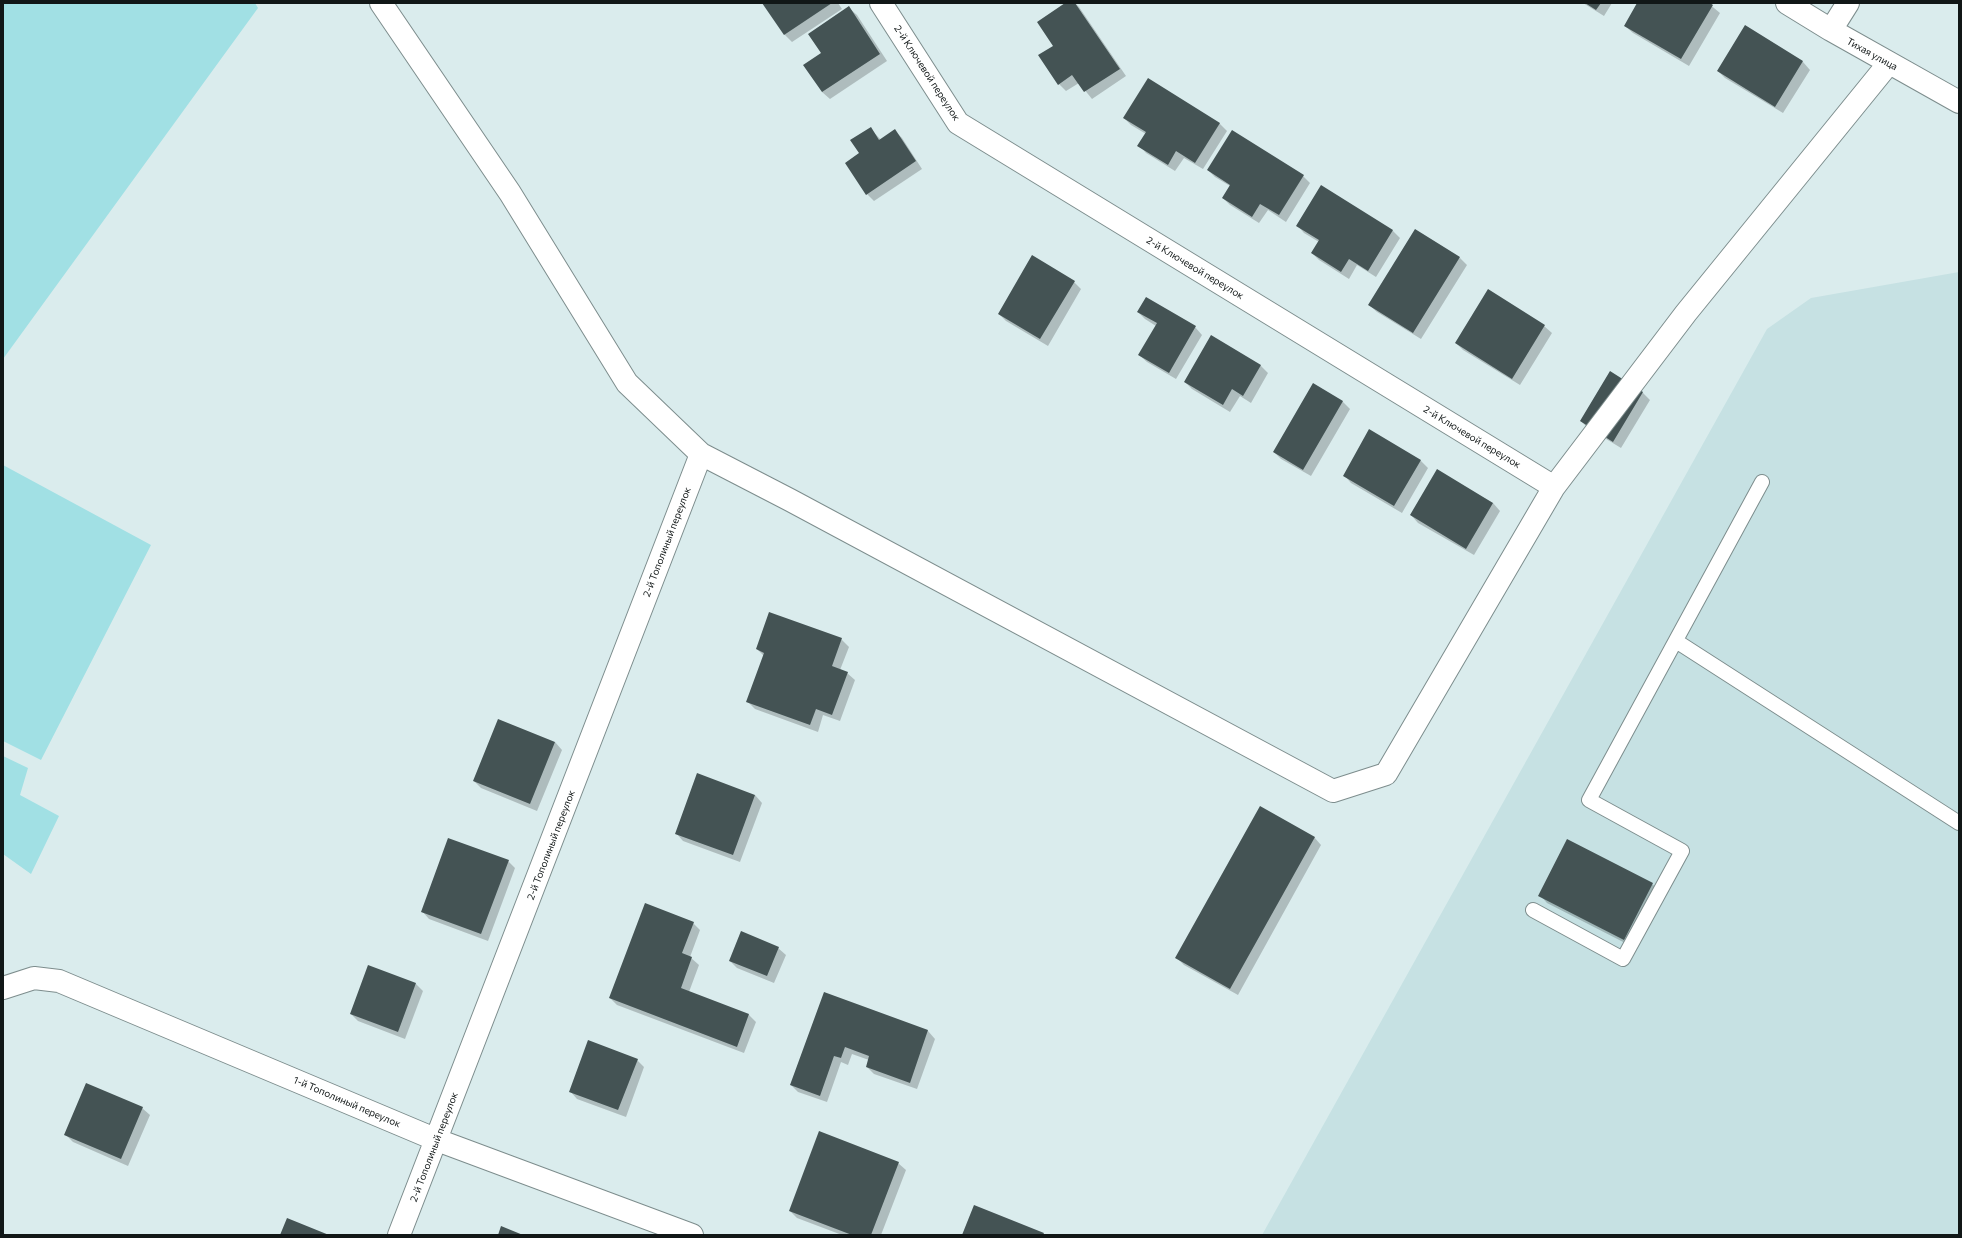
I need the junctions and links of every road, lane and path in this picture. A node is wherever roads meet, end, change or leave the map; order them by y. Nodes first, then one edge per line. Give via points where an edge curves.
1 (381, 3) edge
2 (881, 3) edge
3 (1786, 3) edge
4 (1848, 3) edge
5 (1831, 30) junction
6 (1889, 63) junction
7 (1959, 102) edge
8 (701, 454) junction
9 (1762, 482) dead end
10 (1554, 487) junction
11 (1676, 641) junction
12 (1959, 823) edge
13 (1533, 910) dead end
14 (3, 988) edge
15 (437, 1140) junction
16 (399, 1235) edge
17 (692, 1235) edge

1 - 8 street via 510,193 627,384
2 - 10 street, 2-й Ключевой переулок via 958,123
3 - 5 street, Тихая улица
4 - 5 street
5 - 6 street, Тихая улица
6 - 7 street, Тихая улица
6 - 10 street via 1686,313
8 - 10 street via 1333,791 1386,774
8 - 15 street, 2-й Тополиный переулок
9 - 11 lane
11 - 12 lane
11 - 13 lane via 1589,800 1682,851 1624,959
14 - 15 street, 1-й Тополиный переулок via 34,978 59,981
15 - 16 street, 2-й Тополиный переулок
15 - 17 street, 1-й Тополиный переулок

